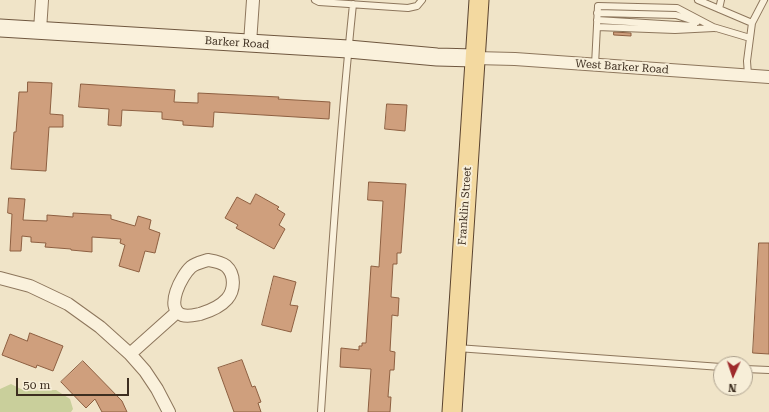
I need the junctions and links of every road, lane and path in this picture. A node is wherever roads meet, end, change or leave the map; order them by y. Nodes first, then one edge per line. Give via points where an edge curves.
1 (42, 0) edge
2 (253, 0) edge
3 (315, 0) edge
4 (422, 0) edge
5 (479, 0) edge
6 (698, 0) edge
7 (721, 0) edge
8 (764, 0) edge
9 (353, 4) junction
10 (719, 9) junction
11 (597, 20) junction
12 (752, 23) junction
13 (596, 27) junction
14 (0, 28) edge
15 (715, 28) junction
16 (40, 30) junction
17 (750, 38) junction
18 (250, 43) junction
19 (348, 49) junction
20 (475, 58) junction
21 (595, 65) junction
22 (748, 75) junction
23 (769, 77) edge
24 (0, 278) edge
25 (177, 312) junction
26 (456, 348) junction
27 (130, 354) junction
28 (713, 366) edge
29 (753, 369) edge
30 (769, 370) edge
31 (169, 412) edge
32 (321, 412) edge
33 (452, 412) edge

1 - 16 street
2 - 18 street
3 - 9 lane
4 - 9 lane via 417,6 408,8
5 - 20 main road, Franklin Street
6 - 10 lane
7 - 10 lane
8 - 12 lane
9 - 19 lane
10 - 12 lane
11 - 13 lane
11 - 15 lane
11 - 15 lane via 598,6 677,8
12 - 17 lane
13 - 15 lane via 675,30
13 - 21 lane
14 - 16 street, Barker Road
15 - 17 lane
16 - 18 street, Barker Road
17 - 22 lane
18 - 19 street, Barker Road
19 - 20 street, Barker Road
19 - 32 lane
20 - 21 street, West Barker Road
20 - 26 main road, Franklin Street
21 - 22 street, West Barker Road
22 - 23 street, West Barker Road
24 - 27 street via 30,286 68,304 100,327
25 - 25 street via 193,316 217,308 232,291 231,272 217,261 208,260 192,267 179,284 174,306
25 - 27 street
26 - 28 lane
26 - 33 main road, Franklin Street
27 - 31 street via 153,383
29 - 30 lane

